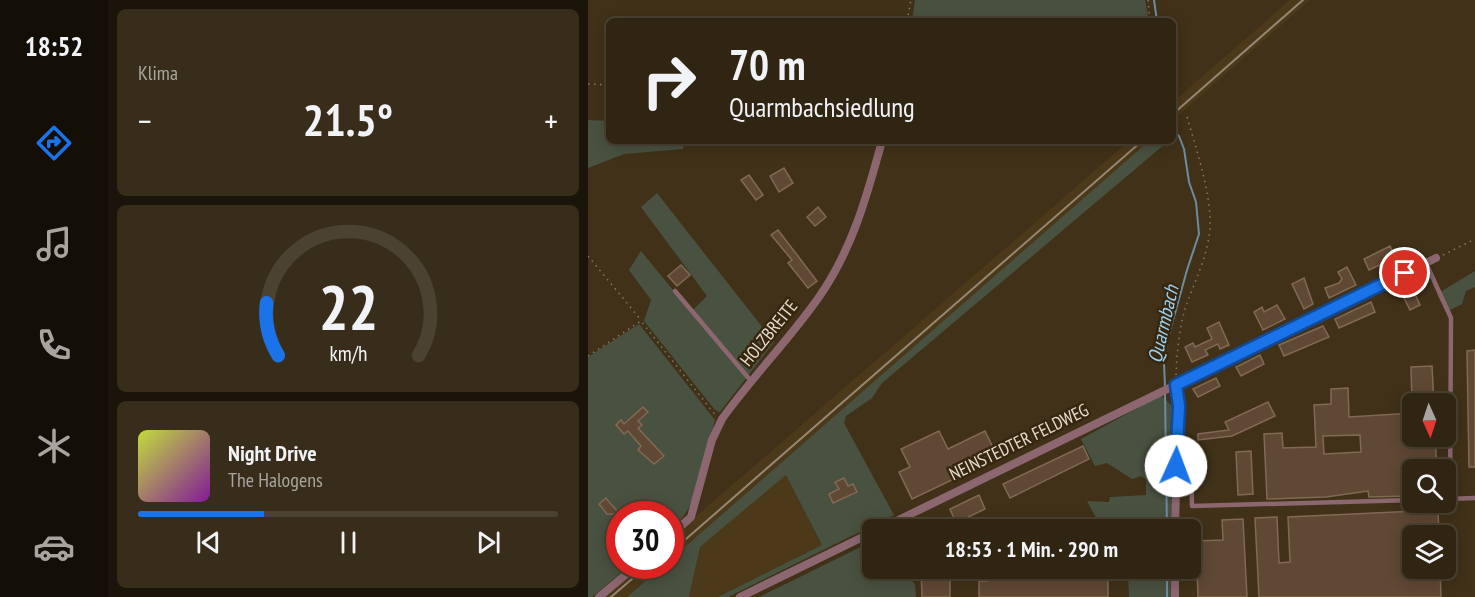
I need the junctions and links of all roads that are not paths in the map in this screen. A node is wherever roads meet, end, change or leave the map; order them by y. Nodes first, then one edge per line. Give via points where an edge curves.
1 (881, 144) edge
2 (1436, 258) road end
3 (1426, 263) junction
4 (675, 291) dead end
5 (751, 381) junction
6 (1169, 388) junction
7 (1176, 445) junction
8 (1449, 459) edge
9 (1475, 498) edge
10 (1456, 499) edge
11 (1402, 500) edge
12 (901, 519) edge
13 (1175, 519) edge
14 (684, 523) edge
15 (862, 537) edge
16 (620, 579) edge
17 (1175, 579) edge
18 (599, 597) edge
19 (740, 597) edge
20 (1175, 597) edge

1 - 5 street, HOLZBREITE via 849,245 820,296
2 - 3 street, NEINSTEDTER FELDWEG
3 - 6 street, NEINSTEDTER FELDWEG
3 - 8 lane via 1451,318
4 - 5 lane
5 - 14 street, HOLZBREITE via 722,419 712,440 691,517
6 - 7 street via 1179,406
6 - 12 street, NEINSTEDTER FELDWEG
7 - 11 lane via 1186,449 1190,459 1192,506
7 - 13 street
9 - 10 lane
15 - 19 street
16 - 18 street
17 - 20 street

